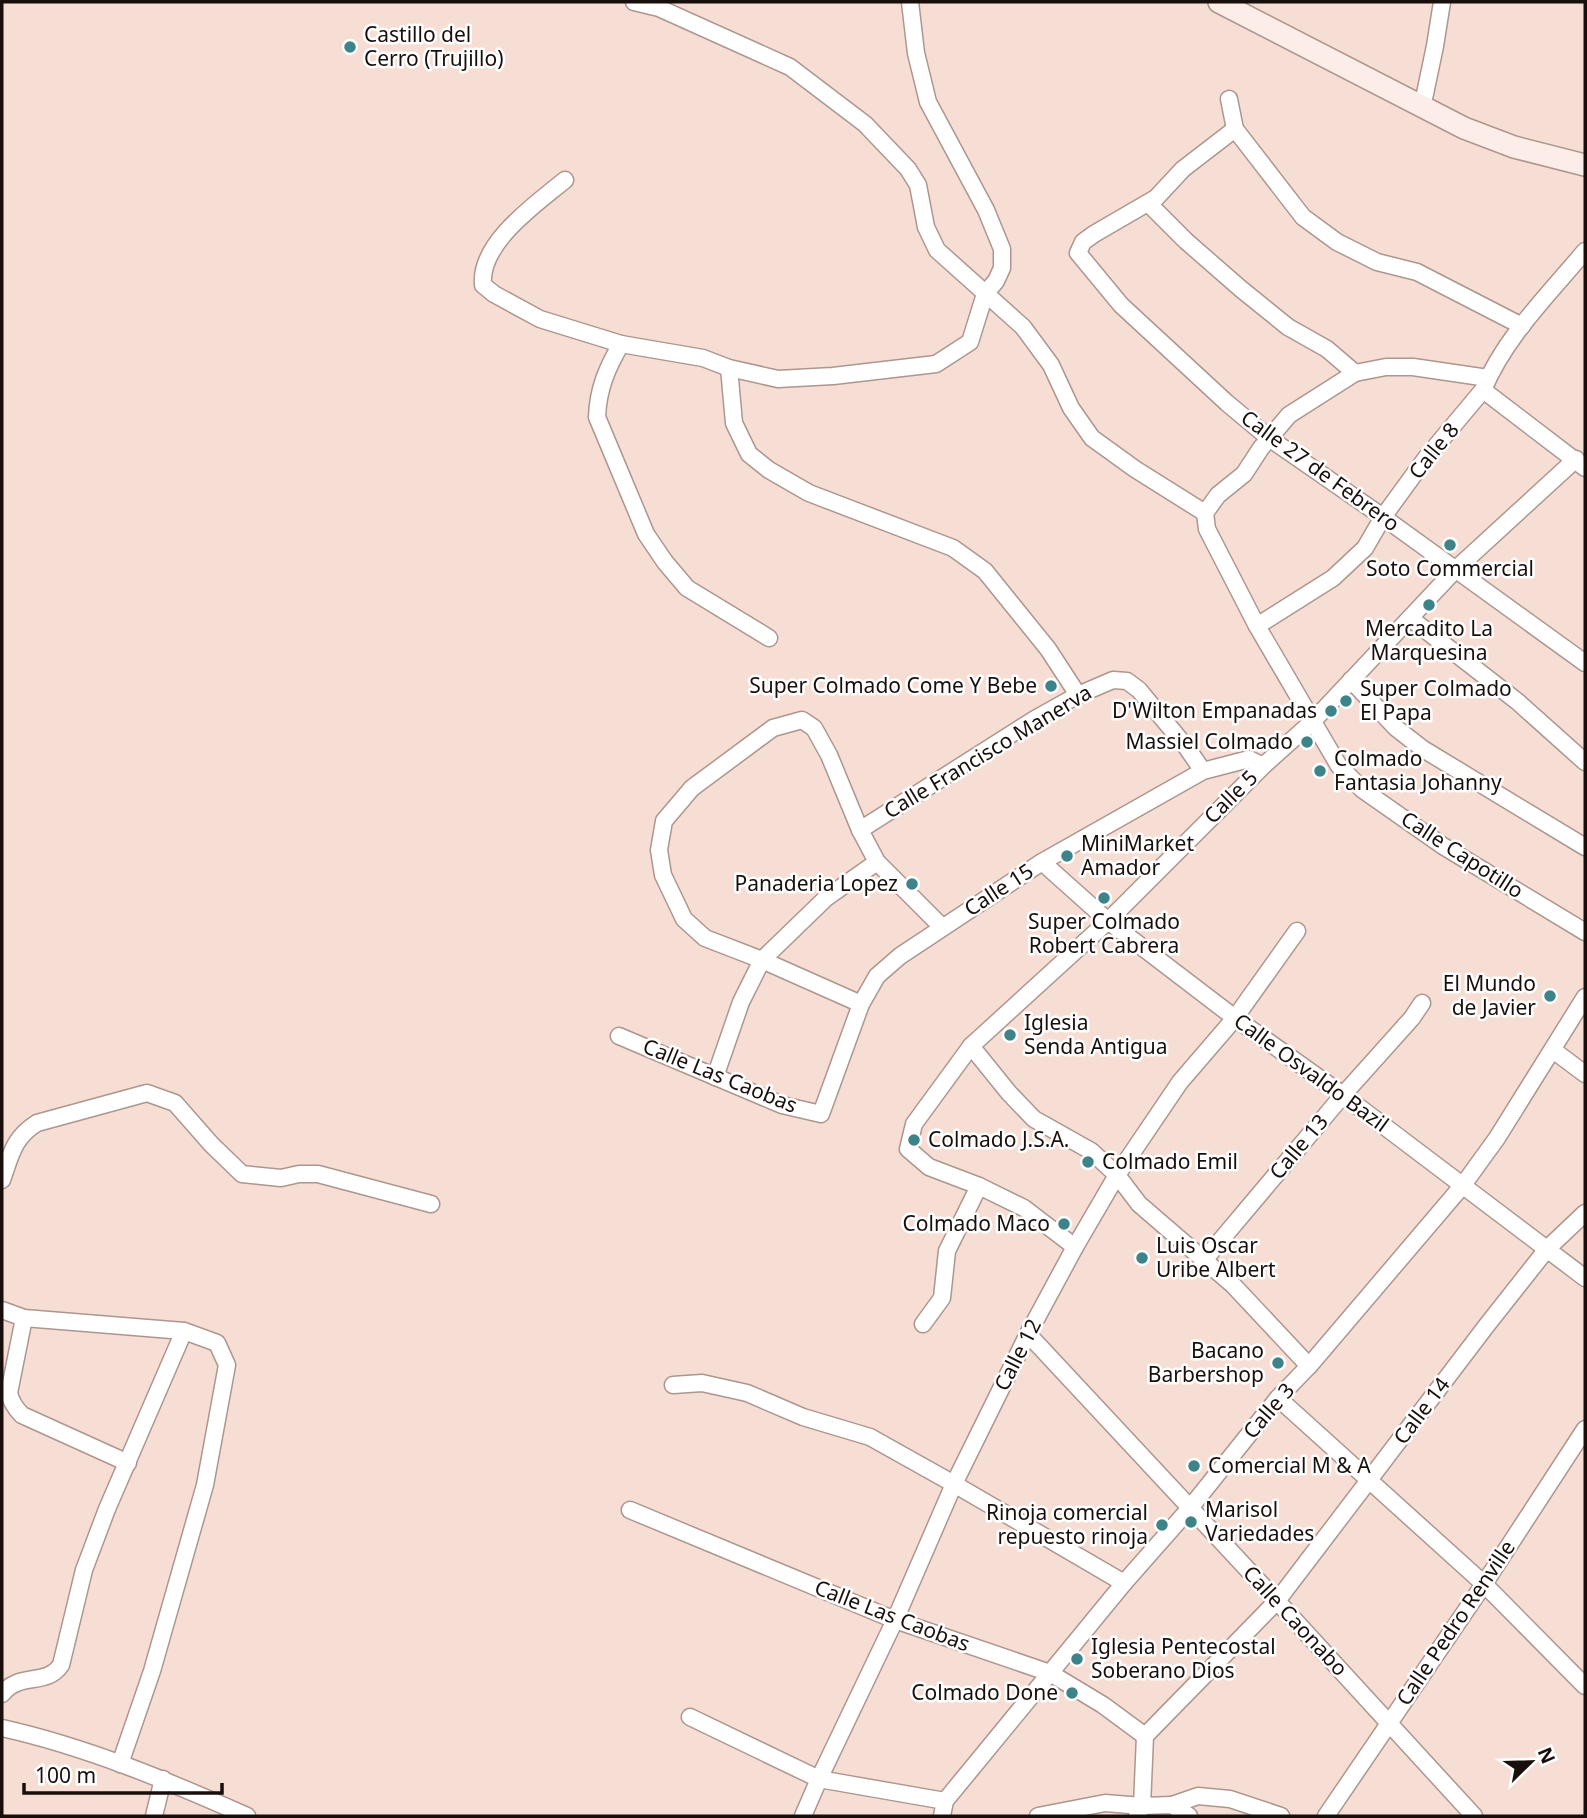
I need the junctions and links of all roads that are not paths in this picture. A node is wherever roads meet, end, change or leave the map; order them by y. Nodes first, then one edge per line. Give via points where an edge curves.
1 (634, 2) edge
2 (910, 2) edge
3 (1442, 2) edge
4 (1224, 3) edge
5 (1229, 99) dead end
6 (1422, 108) junction
7 (1235, 129) junction
8 (1585, 165) edge
9 (565, 180) dead end
10 (1147, 203) junction
11 (1585, 251) edge
12 (985, 293) junction
13 (1522, 326) junction
14 (621, 344) junction
15 (729, 368) junction
16 (1354, 373) junction
17 (1485, 384) junction
18 (1269, 438) junction
19 (1581, 463) edge
20 (1205, 513) junction
21 (1383, 517) junction
22 (1456, 569) junction
23 (1410, 618) junction
24 (1258, 626) junction
25 (769, 638) dead end
26 (1585, 663) edge
27 (1351, 680) junction
28 (1078, 695) junction
29 (1312, 722) junction
30 (1585, 762) edge
31 (1263, 766) junction
32 (1203, 771) junction
33 (860, 830) junction
34 (1585, 847) edge
35 (877, 862) junction
36 (1042, 862) junction
37 (1108, 921) junction
38 (942, 927) junction
39 (1297, 931) dead end
40 (1585, 932) edge
41 (762, 960) junction
42 (1585, 997) edge
43 (1422, 1003) dead end
44 (861, 1004) junction
45 (1235, 1018) junction
46 (619, 1036) dead end
47 (971, 1046) junction
48 (1553, 1050) junction
49 (1585, 1074) edge
50 (715, 1077) junction
51 (1343, 1095) junction
52 (821, 1114) joint
53 (1117, 1175) junction
54 (2, 1180) edge
55 (1464, 1185) junction
56 (979, 1186) junction
57 (431, 1204) dead end
58 (1585, 1213) edge
59 (1075, 1247) junction
60 (1547, 1250) junction
61 (1205, 1259) junction
62 (1585, 1278) edge
63 (2, 1310) edge
64 (24, 1318) junction
65 (923, 1324) dead end
66 (184, 1331) junction
67 (1028, 1334) junction
68 (1309, 1366) junction
69 (673, 1385) dead end
70 (1278, 1398) junction
71 (1585, 1429) edge
72 (128, 1463) junction
73 (1370, 1479) junction
74 (954, 1484) junction
75 (1190, 1508) junction
76 (630, 1510) dead end
77 (1124, 1583) junction
78 (1484, 1584) junction
79 (1277, 1601) junction
80 (895, 1620) junction
81 (1050, 1673) junction
82 (1585, 1686) edge
83 (2, 1694) edge
84 (690, 1717) dead end
85 (1389, 1723) junction
86 (2, 1728) edge
87 (1145, 1736) junction
88 (120, 1764) junction
89 (163, 1779) junction
90 (819, 1779) junction
91 (1172, 1805) junction
92 (943, 1809) edge
93 (1140, 1811) edge
94 (154, 1816) edge
95 (247, 1816) edge
96 (803, 1816) edge
97 (1038, 1816) edge
98 (1189, 1816) edge
99 (1281, 1816) edge
100 (1326, 1816) edge
101 (1474, 1816) edge

1 - 12 street via 659,8 790,67 865,124 918,185 926,227 937,250
2 - 12 street via 928,102 1002,249 1002,268
3 - 6 street
4 - 6 street
5 - 7 street
6 - 8 street via 1488,138
7 - 10 street
7 - 13 street via 1303,217 1337,242 1377,262 1417,272
9 - 14 street via 507,228 481,272 482,285 540,319
10 - 16 street via 1241,289
10 - 18 street, Calle 27 de Febrero via 1094,234 1078,253 1121,305
11 - 13 street, Calle 8
12 - 15 street via 970,342 936,364 778,379
12 - 20 street via 1030,336 1092,438
13 - 17 street, Calle 8
14 - 15 street via 703,358
14 - 25 street via 603,378 597,416 646,534 687,588
15 - 28 street via 734,423 749,454 808,494 953,548 985,571 1048,649
16 - 17 street via 1413,367
16 - 18 street via 1289,415
17 - 19 street
17 - 21 street, Calle 8
18 - 20 street via 1244,474 1218,495
18 - 21 street, Calle 27 de Febrero
19 - 22 street, Calle 5
20 - 24 street, Calle Capotillo via 1207,529
21 - 22 street, Calle 27 de Febrero
21 - 24 street, Calle 8 via 1365,548 1333,578
22 - 23 street, Calle 5
22 - 26 street, Calle 27 de Febrero
23 - 27 street, Calle 5
23 - 30 street via 1518,702
24 - 29 street, Calle Capotillo
27 - 29 street, Calle 5
27 - 34 street via 1396,729 1423,749
28 - 32 street, Calle Francisco Manerva via 1113,680 1127,681
28 - 33 street, Calle Francisco Manerva
29 - 31 street, Calle 5
29 - 40 street, Calle Capotillo via 1339,766 1363,790 1443,846
31 - 32 street, Calle 15 via 1249,759
31 - 37 street, Calle 5
32 - 36 street, Calle 15
33 - 35 street
33 - 41 street via 824,746 814,728 802,720 773,728 692,788 664,821 659,850 663,875 684,919 705,938
35 - 38 street
35 - 41 street via 826,898
36 - 37 street, Calle Osvaldo Bazil
36 - 38 street, Calle 15
37 - 45 street, Calle Osvaldo Bazil
37 - 47 street, Calle 5
38 - 44 street, Calle 15 via 877,976
39 - 45 street, Calle 12
41 - 44 street
41 - 50 street via 741,1002
42 - 48 street, Calle 3
43 - 51 street, Calle 13
44 - 52 street, Calle 15
45 - 51 street, Calle Osvaldo Bazil
45 - 53 street, Calle 12 via 1180,1082
46 - 50 street, Calle Las Caobas
47 - 53 street via 1034,1119 1091,1151
47 - 56 street, Calle 5 via 914,1124 908,1149 929,1167
48 - 49 street
48 - 55 street, Calle 3
50 - 52 street, Calle Las Caobas via 782,1105
51 - 55 street, Calle Osvaldo Bazil
51 - 61 street, Calle 13
53 - 59 street, Calle 12
53 - 61 street via 1139,1204
54 - 57 street via 17,1141 37,1123 147,1093 175,1104 242,1174 281,1178 318,1174
55 - 60 street, Calle Osvaldo Bazil
55 - 68 street, Calle 3
56 - 59 street via 1024,1208
56 - 65 street via 947,1251 942,1298
58 - 60 street, Calle 14
59 - 67 street, Calle 12
60 - 62 street, Calle Osvaldo Bazil
60 - 73 street, Calle 14
61 - 68 street
63 - 64 street
64 - 66 street
64 - 72 street via 11,1402 22,1415
66 - 72 street
66 - 88 street via 217,1343 227,1365 223,1394 205,1485 152,1671
67 - 74 street, Calle 12
67 - 75 street, Calle Caonabo
68 - 70 street, Calle 3
69 - 74 street via 702,1382 870,1437
70 - 73 street
70 - 75 street, Calle 3
71 - 78 street, Calle Pedro Renville
72 - 83 street via 84,1570 61,1665 50,1676 13,1683
73 - 78 street
73 - 79 street, Calle 14
74 - 77 street
74 - 80 street, Calle 12
75 - 77 street, Calle 3
75 - 79 street, Calle Caonabo
76 - 80 street, Calle Las Caobas
77 - 81 street, Calle 3
78 - 82 street
78 - 85 street, Calle Pedro Renville
79 - 85 street, Calle Caonabo
79 - 87 street, Calle 14
80 - 81 street, Calle Las Caobas
80 - 90 street, Calle 12
81 - 87 street, Calle Las Caobas
81 - 92 street, Calle 3
84 - 90 street
85 - 100 street, Calle Pedro Renville
85 - 101 street, Calle Caonabo
86 - 88 street
87 - 93 street
88 - 89 street
89 - 94 street
89 - 95 street
90 - 92 street
90 - 96 street, Calle 12
91 - 93 street
91 - 98 street
91 - 99 street via 1198,1796 1230,1799
93 - 97 street via 1105,1804

